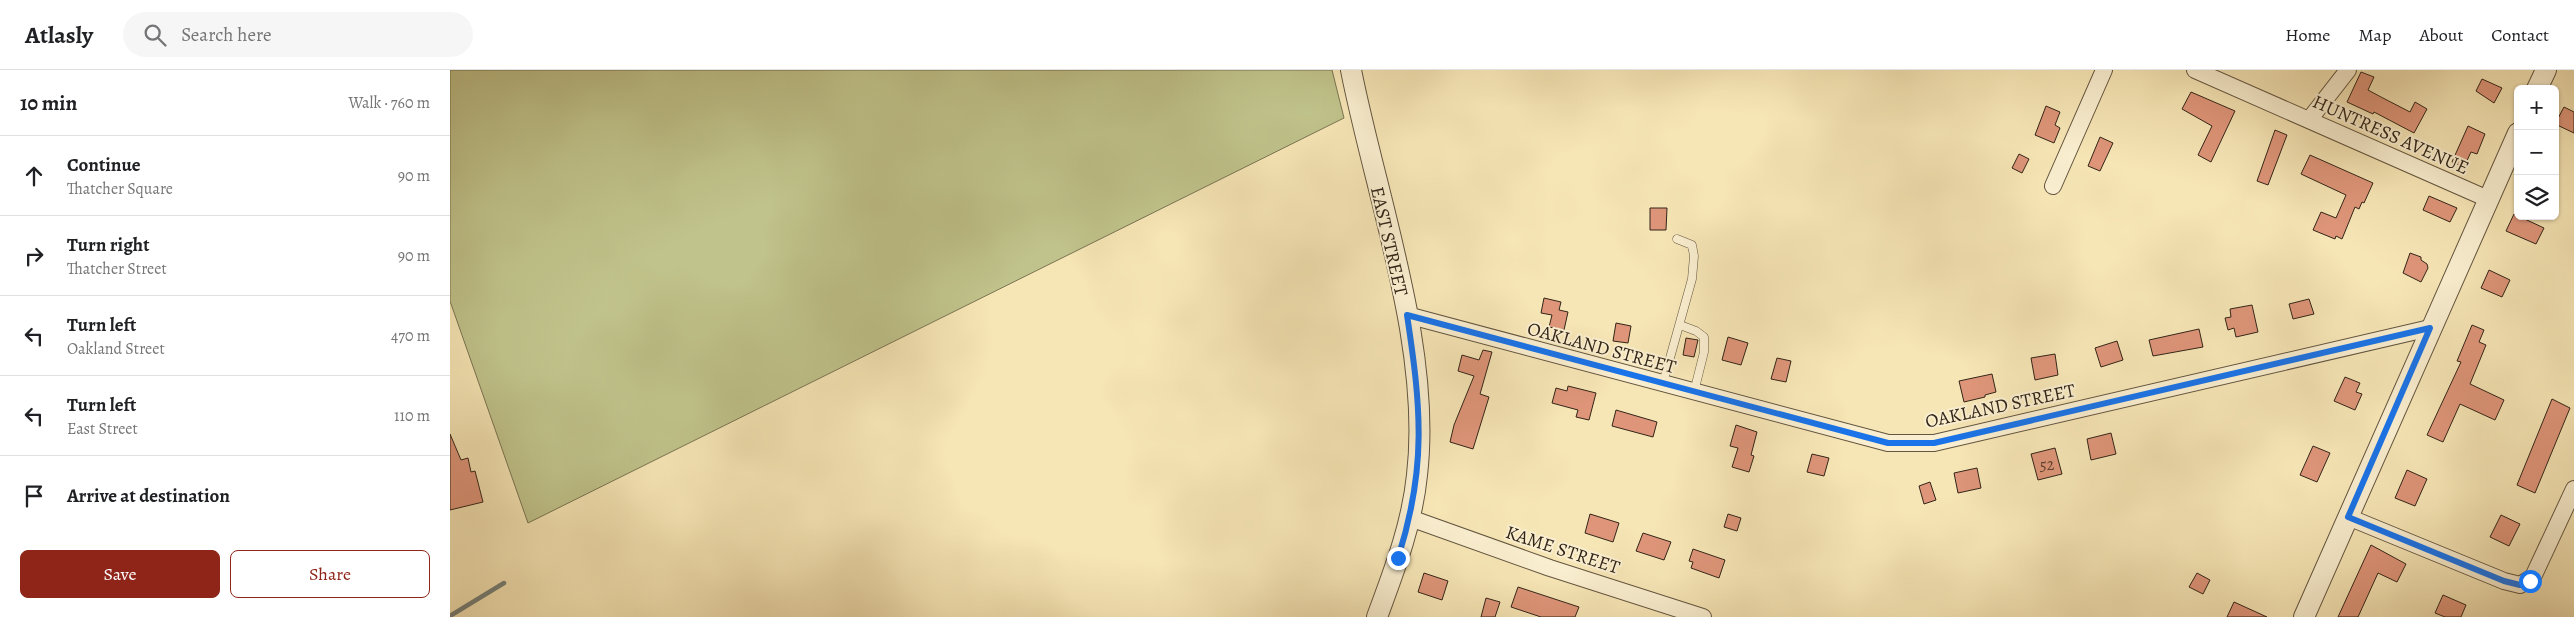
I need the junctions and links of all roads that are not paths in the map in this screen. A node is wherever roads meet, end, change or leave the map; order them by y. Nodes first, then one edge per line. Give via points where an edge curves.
1 (1351, 70) edge
2 (2104, 70) edge
3 (2195, 70) edge
4 (2348, 70) edge
5 (2546, 70) edge
6 (2539, 85) edge
7 (2309, 120) junction
8 (2514, 141) edge
9 (2053, 186) dead end
10 (2488, 199) junction
11 (1677, 238) dead end
12 (1407, 315) junction
13 (1680, 325) junction
14 (2430, 328) junction
15 (1663, 384) junction
16 (1694, 392) junction
17 (2574, 489) edge
18 (2348, 517) junction
19 (1410, 518) junction
20 (1377, 617) edge
21 (1703, 617) edge
22 (2304, 617) edge

1 - 12 street, EAST STREET
2 - 9 street
3 - 7 street, HUNTRESS AVENUE
4 - 7 street
5 - 6 street
7 - 10 street, HUNTRESS AVENUE
8 - 10 street
10 - 14 street
11 - 13 lane via 1692,245 1694,256 1692,279
12 - 15 street, OAKLAND STREET
12 - 19 street, EAST STREET via 1419,404 1420,443
13 - 15 lane
13 - 16 lane via 1704,337 1704,352
14 - 16 street, OAKLAND STREET via 1934,443 1888,443
14 - 18 street
15 - 16 street, OAKLAND STREET
17 - 18 street via 2533,577 2520,585
18 - 22 street
19 - 20 street, EAST STREET
19 - 21 street, KAME STREET via 1550,568

